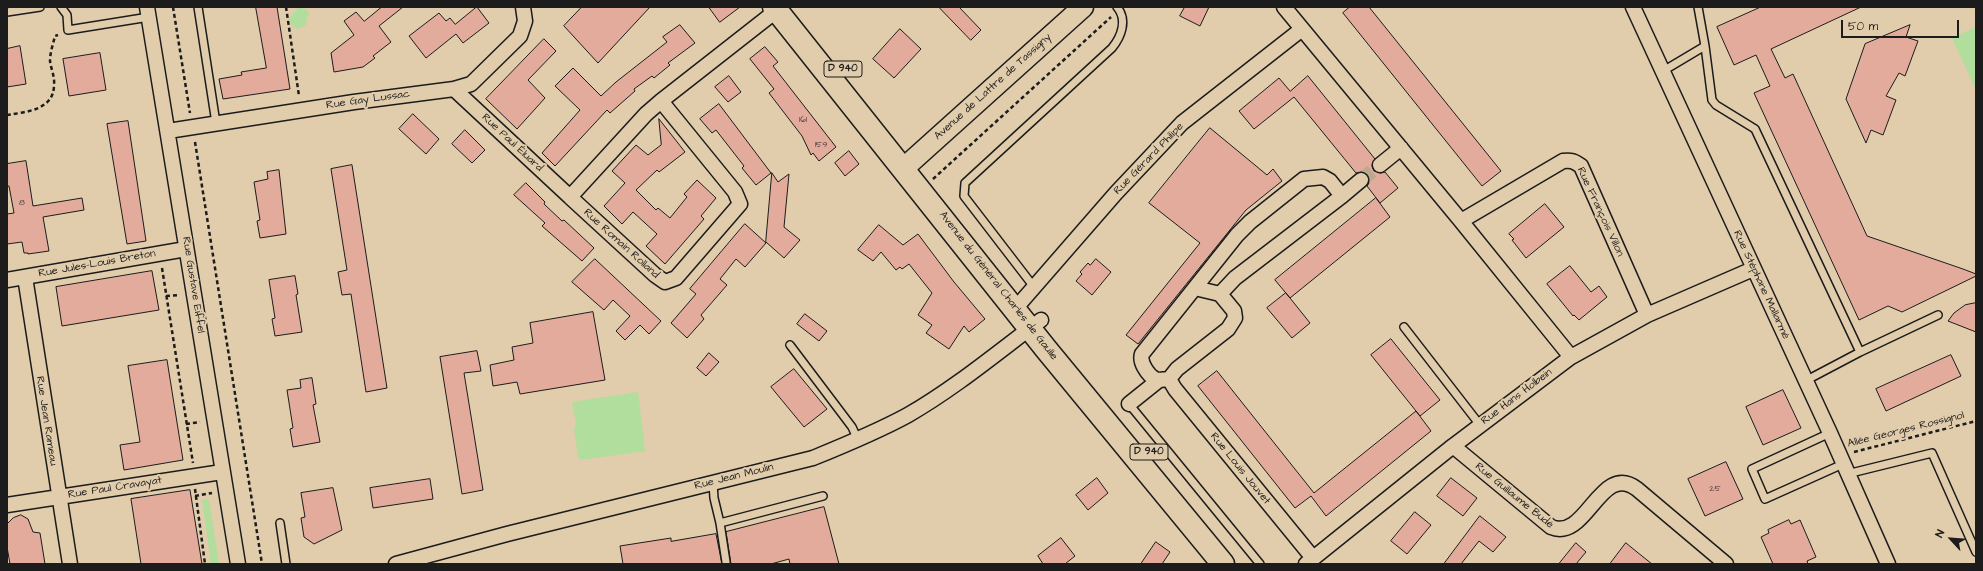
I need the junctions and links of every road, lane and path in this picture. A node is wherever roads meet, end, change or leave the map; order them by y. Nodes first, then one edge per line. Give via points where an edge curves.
1 (40, 7) edge
2 (61, 7) edge
3 (173, 7) edge
4 (198, 7) edge
5 (286, 7) edge
6 (523, 7) edge
7 (1083, 7) edge
8 (1284, 7) edge
9 (1633, 7) edge
10 (1698, 7) edge
11 (781, 8) edge
12 (1118, 8) edge
13 (7, 12) edge
14 (148, 12) edge
15 (1302, 29) junction
16 (68, 30) junction
17 (1706, 46) junction
18 (1663, 71) junction
19 (454, 89) junction
20 (661, 101) junction
21 (301, 110) junction
22 (7, 115) edge
23 (216, 123) junction
24 (192, 127) junction
25 (168, 131) junction
26 (1401, 148) junction
27 (910, 164) junction
28 (1380, 165) tunnel mouth
29 (1361, 180) tunnel mouth
30 (931, 181) junction
31 (1342, 196) junction
32 (570, 197) junction
33 (1461, 221) junction
34 (186, 249) junction
35 (164, 252) junction
36 (1753, 269) junction
37 (25, 277) junction
38 (7, 280) edge
39 (1195, 288) junction
40 (1220, 294) junction
41 (1024, 298) junction
42 (1647, 315) junction
43 (1938, 315) dead end
44 (1036, 324) junction
45 (1404, 327) dead end
46 (790, 345) dead end
47 (1860, 352) junction
48 (1571, 357) junction
49 (1164, 380) junction
50 (1804, 381) junction
51 (1129, 404) joint
52 (1976, 421) edge
53 (1480, 425) junction
54 (1830, 433) junction
55 (858, 440) junction
56 (1453, 446) junction
57 (1843, 464) junction
58 (222, 472) junction
59 (196, 475) junction
60 (713, 483) junction
61 (823, 496) dead end
62 (59, 497) junction
63 (7, 505) edge
64 (280, 523) dead end
65 (720, 523) junction
66 (1976, 552) edge
67 (1309, 561) edge
68 (726, 562) dead end
69 (70, 564) edge
70 (206, 564) edge
71 (238, 564) edge
72 (262, 564) edge
73 (286, 564) edge
74 (396, 564) edge
75 (1223, 564) edge
76 (1239, 564) edge
77 (1260, 564) edge
78 (1726, 564) edge
79 (1888, 564) edge

1 - 13 lane
2 - 16 lane via 67,14
3 - 24 path
4 - 23 lane
5 - 21 path
6 - 19 street, Rue Gay Lussac via 525,21 520,36 471,84
7 - 27 main road, Avenue de Lattre de Tassigny
8 - 15 street
9 - 18 street, Rue Stéphane Mallarmé
10 - 17 lane
11 - 20 street
11 - 27 main road, Avenue du Général Charles de Gaulle / D 940 via 874,106
12 - 30 path
12 - 41 lane via 1122,17 1122,29 1118,41 1112,48 965,184 964,196
14 - 16 lane
14 - 25 street, Rue Gustave Eiffel
15 - 26 street
15 - 41 street, Rue Gérard Philipe via 1182,123 1116,193
16 - 22 path via 55,36 50,60 54,85 50,100 42,107
17 - 18 lane
17 - 47 lane via 1712,100 1755,129
18 - 36 street, Rue Stéphane Mallarmé
19 - 21 street, Rue Gay Lussac
19 - 32 street, Rue Paul Éluard
20 - 32 street
20 - 32 street, Rue Romain Rolland via 735,192 740,204 676,278 665,282 655,276
21 - 23 street, Rue Gay Lussac
23 - 24 street, Rue Gay Lussac
24 - 25 street, Rue Gay Lussac
24 - 72 path
25 - 34 street, Rue Gustave Eiffel
26 - 28 street
26 - 33 street
27 - 30 main road, Avenue du Général Charles de Gaulle / D 940
27 - 41 main road, Avenue du Général Charles de Gaulle / D 940
29 - 31 street
30 - 41 main road, Avenue du Général Charles de Gaulle / D 940
31 - 39 street, Rue Louis Jouvet via 1330,181 1323,177 1304,179 1237,235
31 - 40 street via 1235,278
33 - 42 street, Rue François Villon via 1563,161 1575,162 1581,166
33 - 48 street
34 - 35 street, Rue Jules-Louis Breton
34 - 58 street, Rue Gustave Eiffel
35 - 37 street, Rue Jules-Louis Breton
35 - 59 path via 162,267
36 - 42 street, Rue Hans Holbein
36 - 50 street, Rue Stéphane Mallarmé
37 - 38 street, Rue Jules-Louis Breton
37 - 62 street, Rue Jean Rameau
39 - 40 street
39 - 49 street, Rue Louis Jouvet via 1140,359 1154,379
40 - 49 street via 1234,311 1233,323
41 - 44 main road, Avenue du Général Charles de Gaulle / D 940
42 - 48 street, Rue Hans Holbein
43 - 47 lane
44 - 55 street, Rue Jean Moulin via 951,387 908,415
44 - 75 main road, Avenue du Général Charles de Gaulle / D 940
44 - 76 main road, Avenue du Général Charles de Gaulle / D 940
45 - 53 lane
46 - 55 lane via 852,427
47 - 50 lane
48 - 53 street, Rue Hans Holbein
49 - 51 street
49 - 67 street, Rue Louis Jouvet via 1175,390
50 - 54 street, Rue Stéphane Mallarmé
51 - 77 lane
52 - 57 path, Allée Georges Rossignol via 1861,451
53 - 56 street, Rue Hans Holbein
54 - 57 street, Rue Stéphane Mallarmé
54 - 57 lane via 1752,469 1765,499
55 - 60 street, Rue Jean Moulin via 813,458
56 - 67 street, Rue Hans Holbein
56 - 78 street, Rue Guillaume Budé via 1557,530 1571,526 1614,484 1627,483
57 - 66 lane via 1932,453
57 - 79 street, Rue Stéphane Mallarmé
58 - 59 street, Rue Paul Cravayat
58 - 71 street, Rue Gustave Eiffel
59 - 62 street, Rue Paul Cravayat
59 - 70 path via 195,496
60 - 65 lane
60 - 74 street, Rue Jean Moulin
61 - 65 lane
62 - 63 street, Rue Paul Cravayat
62 - 69 street, Rue Jean Rameau
64 - 73 lane
65 - 68 lane

